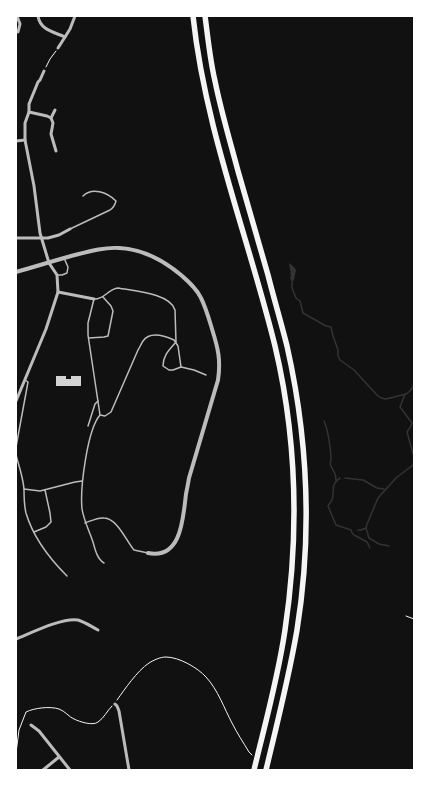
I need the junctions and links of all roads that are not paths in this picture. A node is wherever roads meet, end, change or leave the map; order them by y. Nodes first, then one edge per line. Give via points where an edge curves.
1 (17, 16) edge
2 (38, 16) edge
3 (75, 16) edge
4 (193, 16) edge
5 (205, 16) edge
6 (18, 32) dead end
7 (65, 37) junction
8 (58, 48) road end
9 (44, 71) road end
10 (55, 110) dead end
11 (29, 112) junction
12 (51, 118) junction
13 (25, 140) junction
14 (16, 141) edge
15 (56, 151) dead end
16 (83, 196) dead end
17 (70, 229) joint
18 (16, 238) edge
19 (42, 238) junction
20 (64, 258) junction
21 (49, 263) junction
22 (16, 272) edge
23 (57, 275) junction
24 (58, 292) junction
25 (103, 297) junction
26 (94, 299) junction
27 (88, 338) junction
28 (176, 342) junction
29 (181, 367) junction
30 (206, 375) dead end
31 (25, 380) junction
32 (98, 401) junction
33 (16, 402) edge
34 (100, 415) junction
35 (88, 426) dead end
36 (16, 447) edge
37 (16, 455) edge
38 (82, 481) junction
39 (24, 488) junction
40 (45, 490) junction
41 (85, 523) junction
42 (34, 532) junction
43 (148, 553) joint
44 (104, 563) dead end
45 (67, 576) dead end
46 (98, 630) dead end
47 (16, 639) edge
48 (115, 704) road end
49 (31, 725) dead end
50 (59, 758) junction
51 (254, 768) edge
52 (43, 770) edge
53 (70, 770) edge
54 (129, 770) edge
55 (266, 770) edge

1 - 6 street via 20,24
2 - 7 street via 42,26
3 - 7 street
4 - 51 highway via 207,100 280,370 288,421 293,482 294,524 285,632
5 - 55 highway via 214,80 286,344 303,449 306,521 303,584 292,661
7 - 8 street
9 - 11 street via 29,104
10 - 12 street
11 - 12 street
11 - 13 street via 25,123
12 - 15 street via 51,134
13 - 14 street
13 - 19 street
16 - 17 lane via 90,191 98,191 113,198 116,203 110,210
17 - 19 street via 52,237
18 - 19 street
19 - 21 street
20 - 21 street
20 - 23 lane via 68,267 67,272
20 - 43 street via 113,248 133,249 158,258 190,283 199,294 217,345 220,359 218,380 189,478 180,530 175,542 166,551 159,554
21 - 22 street
21 - 23 street
23 - 24 street
24 - 26 street
24 - 31 street
25 - 26 lane
25 - 27 lane via 113,311 108,336
25 - 28 lane via 118,288 157,296 170,302 175,310
26 - 27 lane via 88,323
27 - 32 lane
28 - 29 lane
28 - 29 lane via 165,355 163,366 173,370
28 - 34 lane via 156,335 144,339 111,412 108,415
29 - 30 lane
31 - 33 street
31 - 36 lane via 28,382
32 - 34 lane
32 - 35 lane
34 - 38 lane via 91,436
37 - 39 lane
38 - 40 lane
38 - 41 lane
39 - 40 lane
39 - 42 lane via 26,513
40 - 42 lane via 51,522
41 - 43 lane via 100,518 110,519 134,550
41 - 44 lane via 98,557
42 - 45 lane
46 - 47 street via 78,620 68,620
48 - 54 street via 119,711
49 - 50 street
50 - 52 street
50 - 53 street

